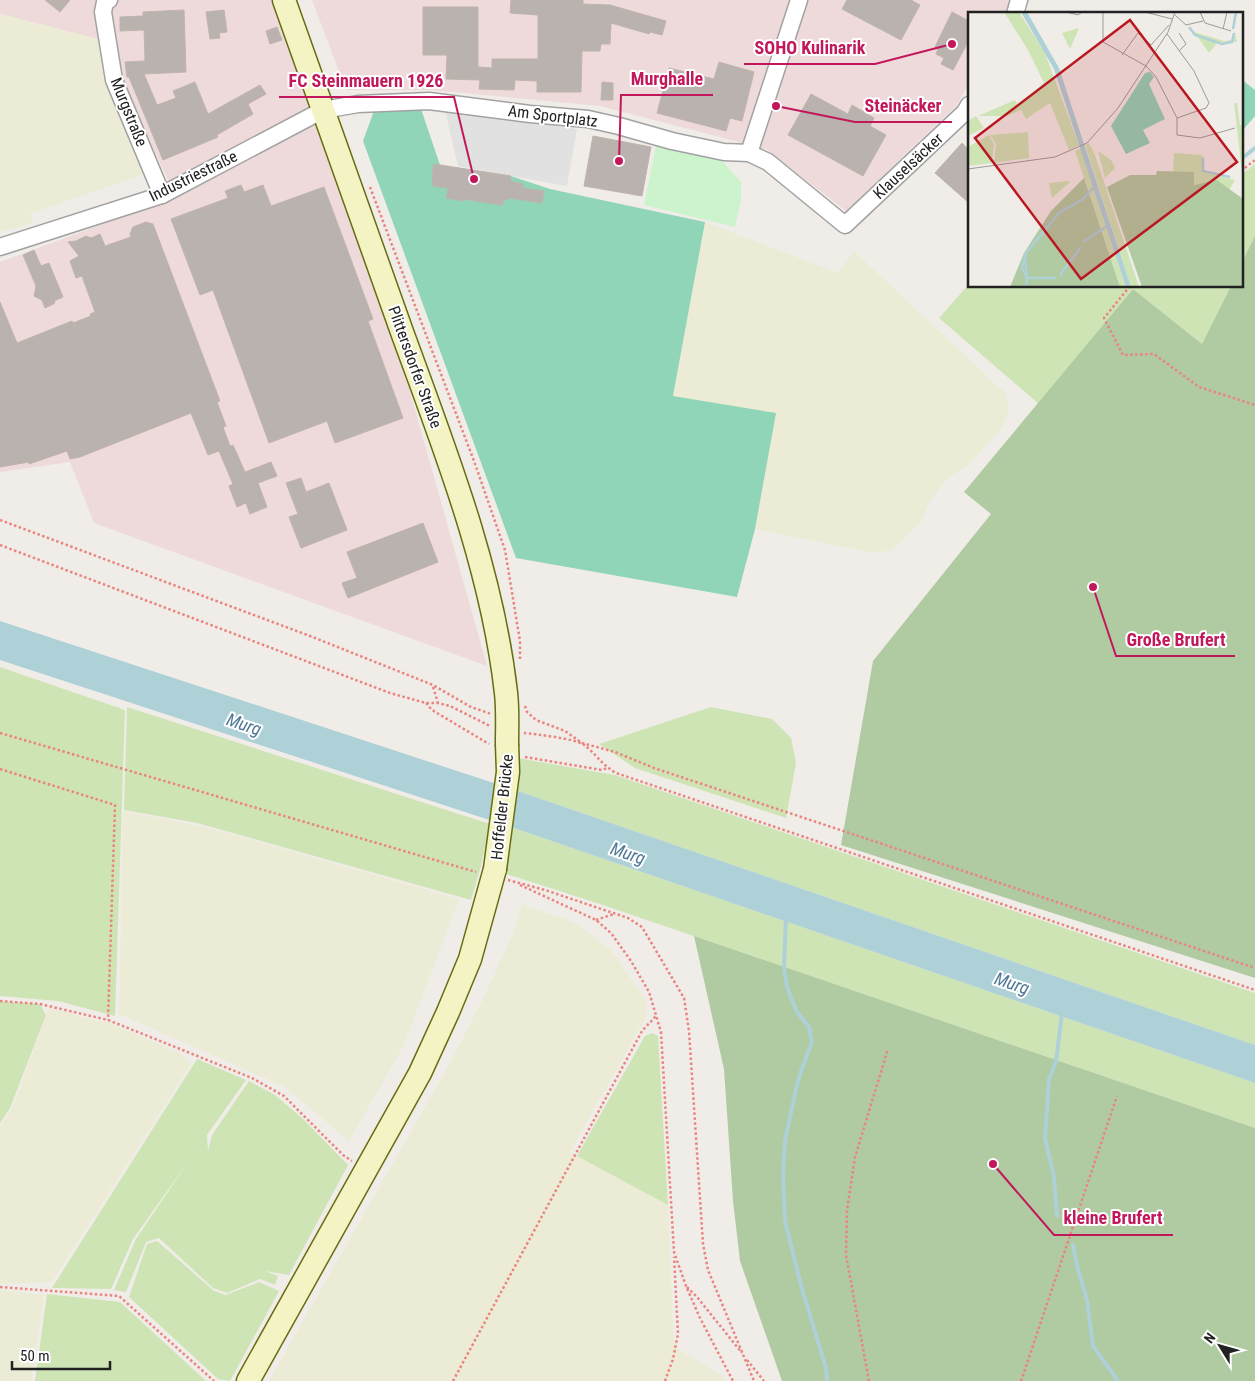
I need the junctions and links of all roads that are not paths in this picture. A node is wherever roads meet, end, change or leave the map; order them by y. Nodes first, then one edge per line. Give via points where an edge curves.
1 (109, 0) edge
2 (284, 0) edge
3 (799, 0) edge
4 (968, 107) edge
5 (323, 110) junction
6 (749, 153) junction
7 (162, 195) junction
8 (845, 225) joint
9 (0, 247) edge
10 (508, 744) joint
11 (248, 1381) edge

1 - 7 street, Murgstraße via 105,2 103,12 114,80
2 - 5 main road, Plittersdorfer Straße
3 - 6 street
4 - 8 street, Klauselsäcker
5 - 6 street, Am Sportplatz via 358,104 429,100 588,119 672,141
5 - 7 street, Industriestraße
5 - 10 main road, Plittersdorfer Straße via 472,534 500,654
6 - 8 street, Am Sportplatz via 768,162
7 - 9 street, Industriestraße
10 - 11 main road, Hoffelder Brücke, bridge via 508,772 470,959 420,1073

